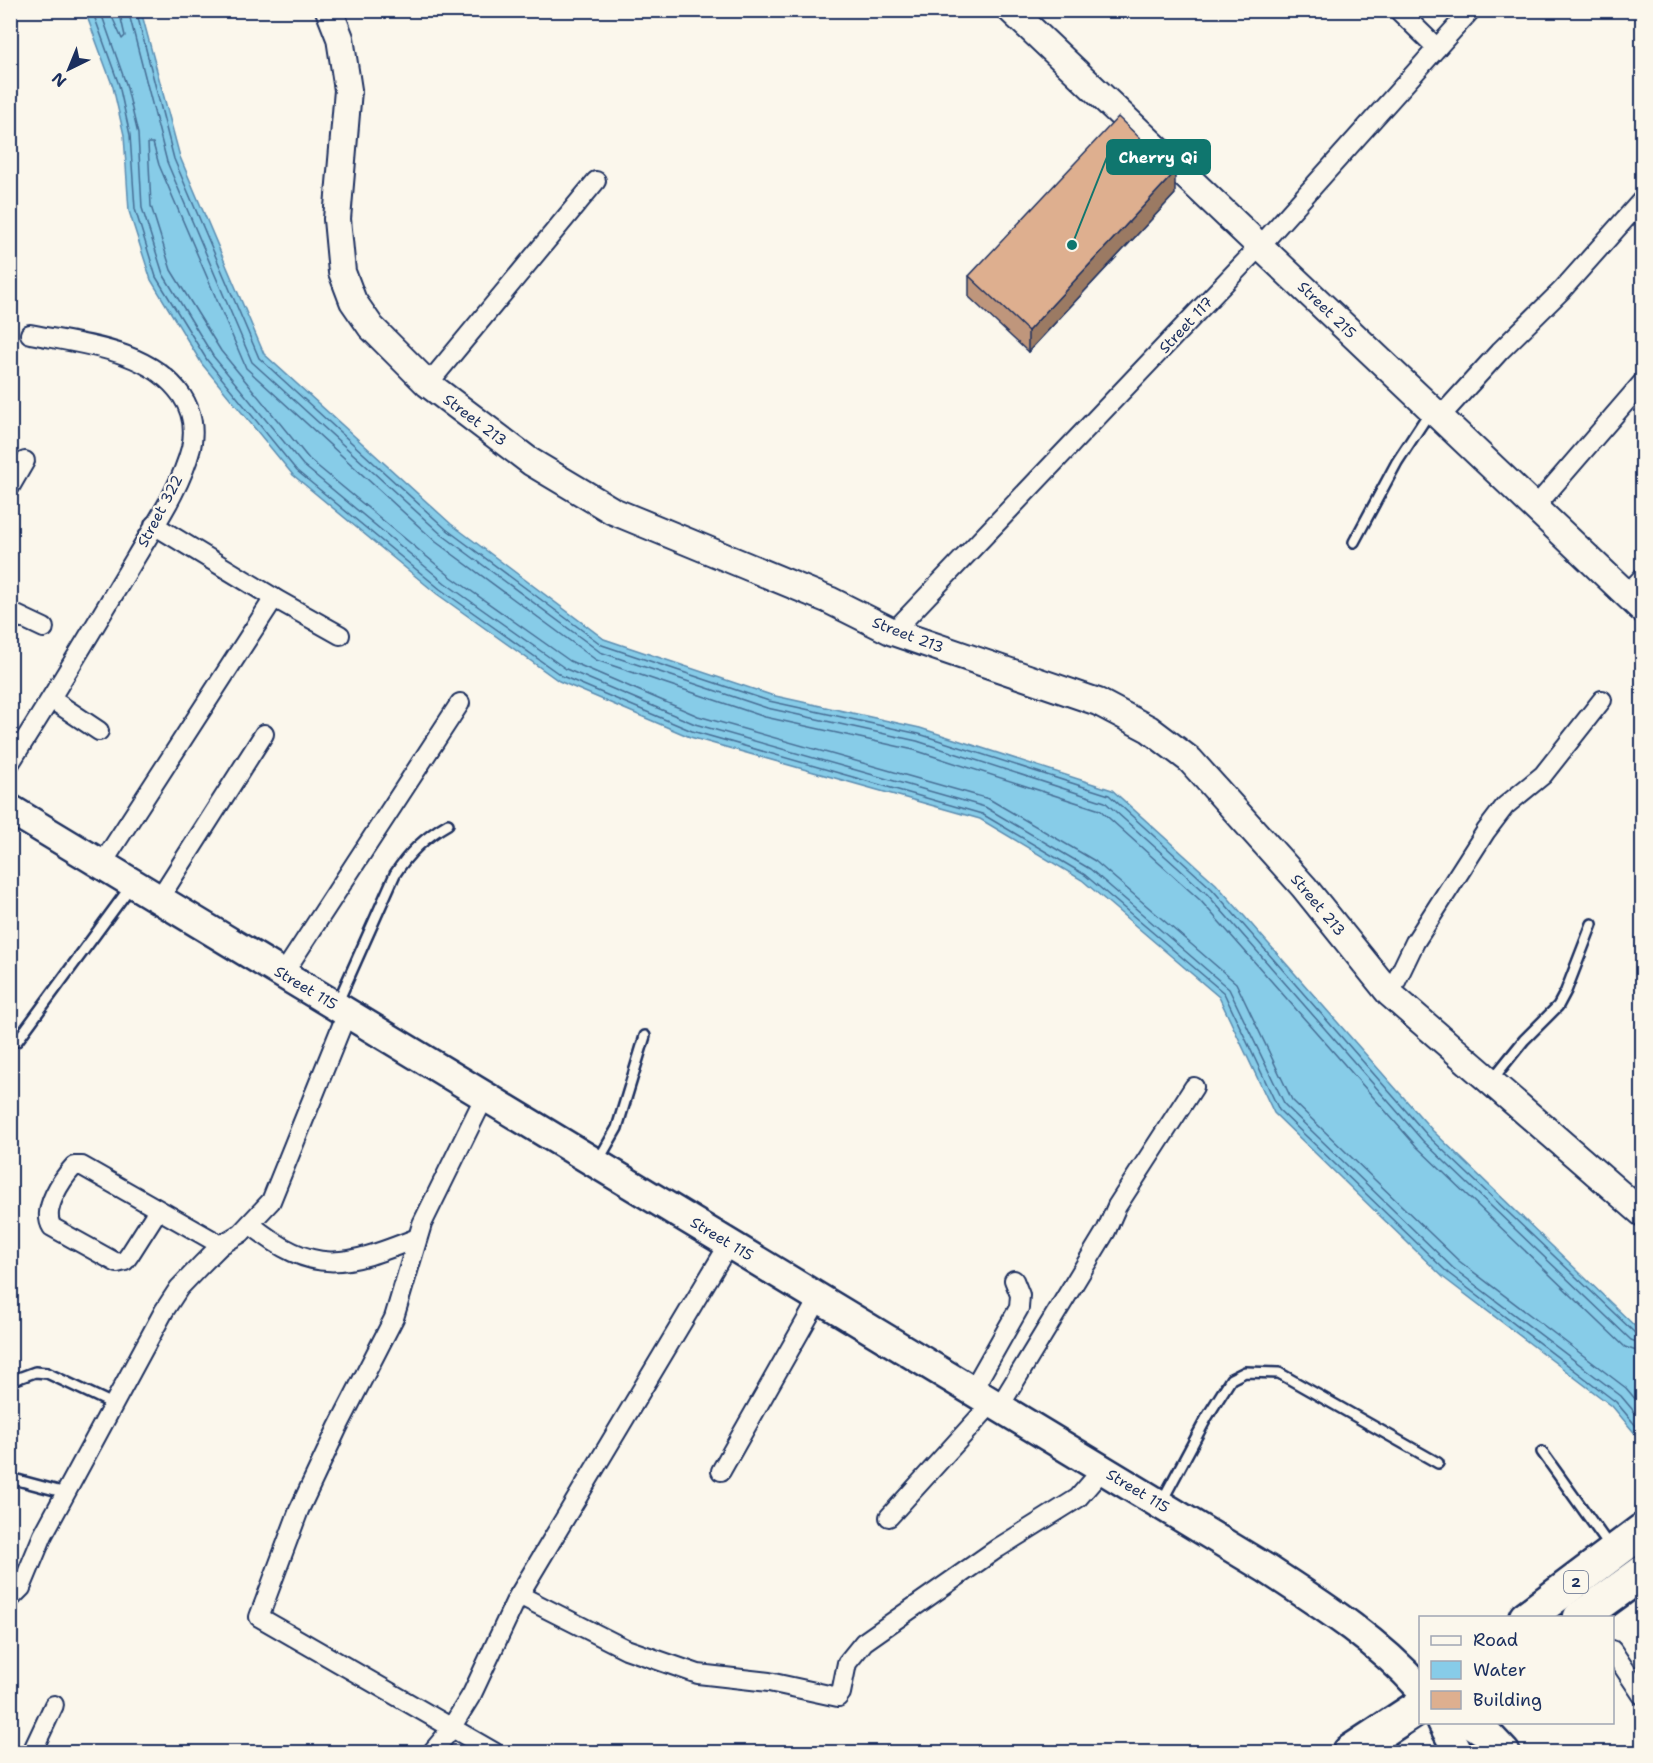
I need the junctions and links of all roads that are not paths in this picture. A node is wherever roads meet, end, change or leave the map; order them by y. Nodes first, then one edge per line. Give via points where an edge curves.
1 (329, 10) edge
2 (1011, 10) edge
3 (1398, 10) edge
4 (1471, 10) edge
5 (1437, 48) junction
6 (596, 181) dead end
7 (1642, 200) edge
8 (1260, 246) junction
9 (30, 334) dead end
10 (1642, 383) edge
11 (428, 384) junction
12 (1436, 413) junction
13 (25, 461) dead end
14 (10, 487) edge
15 (1535, 507) junction
16 (154, 525) junction
17 (1354, 542) dead end
18 (1637, 594) edge
19 (274, 598) junction
20 (10, 612) edge
21 (44, 628) dead end
22 (893, 632) junction
23 (340, 635) dead end
24 (51, 699) junction
25 (1602, 700) dead end
26 (460, 703) dead end
27 (99, 731) dead end
28 (264, 734) dead end
29 (10, 762) edge
30 (10, 809) edge
31 (448, 824) dead end
32 (102, 864) junction
33 (133, 883) junction
34 (159, 899) junction
35 (1592, 924) dead end
36 (283, 974) junction
37 (1390, 994) junction
38 (342, 1009) junction
39 (645, 1036) dead end
40 (17, 1041) dead end
41 (1490, 1083) junction
42 (1194, 1087) dead end
43 (484, 1096) junction
44 (597, 1164) junction
45 (158, 1210) junction
46 (1642, 1213) edge
47 (250, 1224) junction
48 (417, 1238) junction
49 (729, 1244) junction
50 (220, 1245) junction
51 (1014, 1280) dead end
52 (819, 1298) junction
53 (16, 1379) dead end
54 (989, 1401) junction
55 (115, 1405) junction
56 (1542, 1452) dead end
57 (1438, 1463) dead end
58 (1103, 1469) junction
59 (721, 1470) dead end
60 (10, 1478) edge
61 (66, 1492) junction
62 (1161, 1504) junction
63 (889, 1517) dead end
64 (1627, 1543) edge
65 (1642, 1573) edge
66 (519, 1595) junction
67 (10, 1599) edge
68 (1527, 1616) edge
69 (1584, 1616) edge
70 (1614, 1652) edge
71 (1419, 1687) edge
72 (1642, 1695) edge
73 (54, 1705) dead end
74 (1419, 1707) edge
75 (1443, 1724) edge
76 (1472, 1724) edge
77 (451, 1728) junction
78 (32, 1752) edge
79 (432, 1752) edge
80 (494, 1752) edge
81 (1350, 1752) edge
82 (1458, 1752) edge
83 (1505, 1752) edge

1 - 11 street, Street 213 via 340,38 348,90 337,219 342,272 353,301 371,327
2 - 8 street, Street 215 via 1119,129
3 - 5 street
4 - 5 street, Street 117
5 - 8 street, Street 117
6 - 11 street
7 - 12 street via 1562,291
8 - 12 street, Street 215
8 - 22 street, Street 117
9 - 16 street, Street 322 via 128,357 159,372 181,394 190,410 194,430 175,487
10 - 15 street
11 - 22 street, Street 213 via 531,462 613,511 829,600
12 - 15 street, Street 215
12 - 17 lane via 1397,462
13 - 14 street
15 - 18 street, Street 215
16 - 19 street
16 - 24 street, Street 322
19 - 23 street
19 - 32 street
20 - 21 street
22 - 37 street, Street 213 via 1098,702 1157,735 1190,760 1304,887
24 - 27 street
24 - 29 street, Street 322
25 - 37 street via 1543,775 1505,806 1485,831 1415,942
26 - 36 street
28 - 34 street
30 - 32 main road, Street 115
31 - 38 lane via 426,837 405,858 375,917
32 - 33 main road, Street 115
33 - 34 main road, Street 115
33 - 40 lane
34 - 36 main road, Street 115
35 - 41 lane via 1558,1006
36 - 38 main road, Street 115
37 - 41 street, Street 213
38 - 43 main road, Street 115
38 - 47 street via 285,1172 271,1201
39 - 44 lane via 617,1128
41 - 46 street, Street 213
42 - 54 street via 1117,1206 1106,1231 1004,1398
43 - 44 main road, Street 115
43 - 48 street
44 - 49 main road, Street 115
45 - 45 street via 81,1166 74,1166 48,1211 48,1221 52,1227 117,1263 125,1261
45 - 50 street
47 - 48 street via 276,1245 310,1261 338,1263
47 - 50 street
48 - 77 street via 394,1318 299,1510 259,1617
49 - 52 main road, Street 115
49 - 66 street
50 - 55 street via 179,1288
51 - 54 street via 1020,1295 1019,1308
52 - 54 main road, Street 115
52 - 59 street
53 - 55 lane via 35,1372 47,1373
54 - 58 main road, Street 115
54 - 63 street
55 - 61 street
56 - 64 lane
57 - 62 lane via 1279,1373 1245,1372 1231,1379
58 - 62 main road, Street 115
58 - 66 street via 1078,1498 998,1548 864,1642 847,1663 838,1697 769,1682 698,1674 626,1649
60 - 61 lane
61 - 67 street via 21,1588
62 - 71 main road, Street 115 via 1339,1616
64 - 68 highway, 2
65 - 69 highway, 2
66 - 77 street via 472,1694
70 - 72 street
73 - 78 street
74 - 81 highway
75 - 82 main road
76 - 83 main road
77 - 79 street
77 - 80 street

